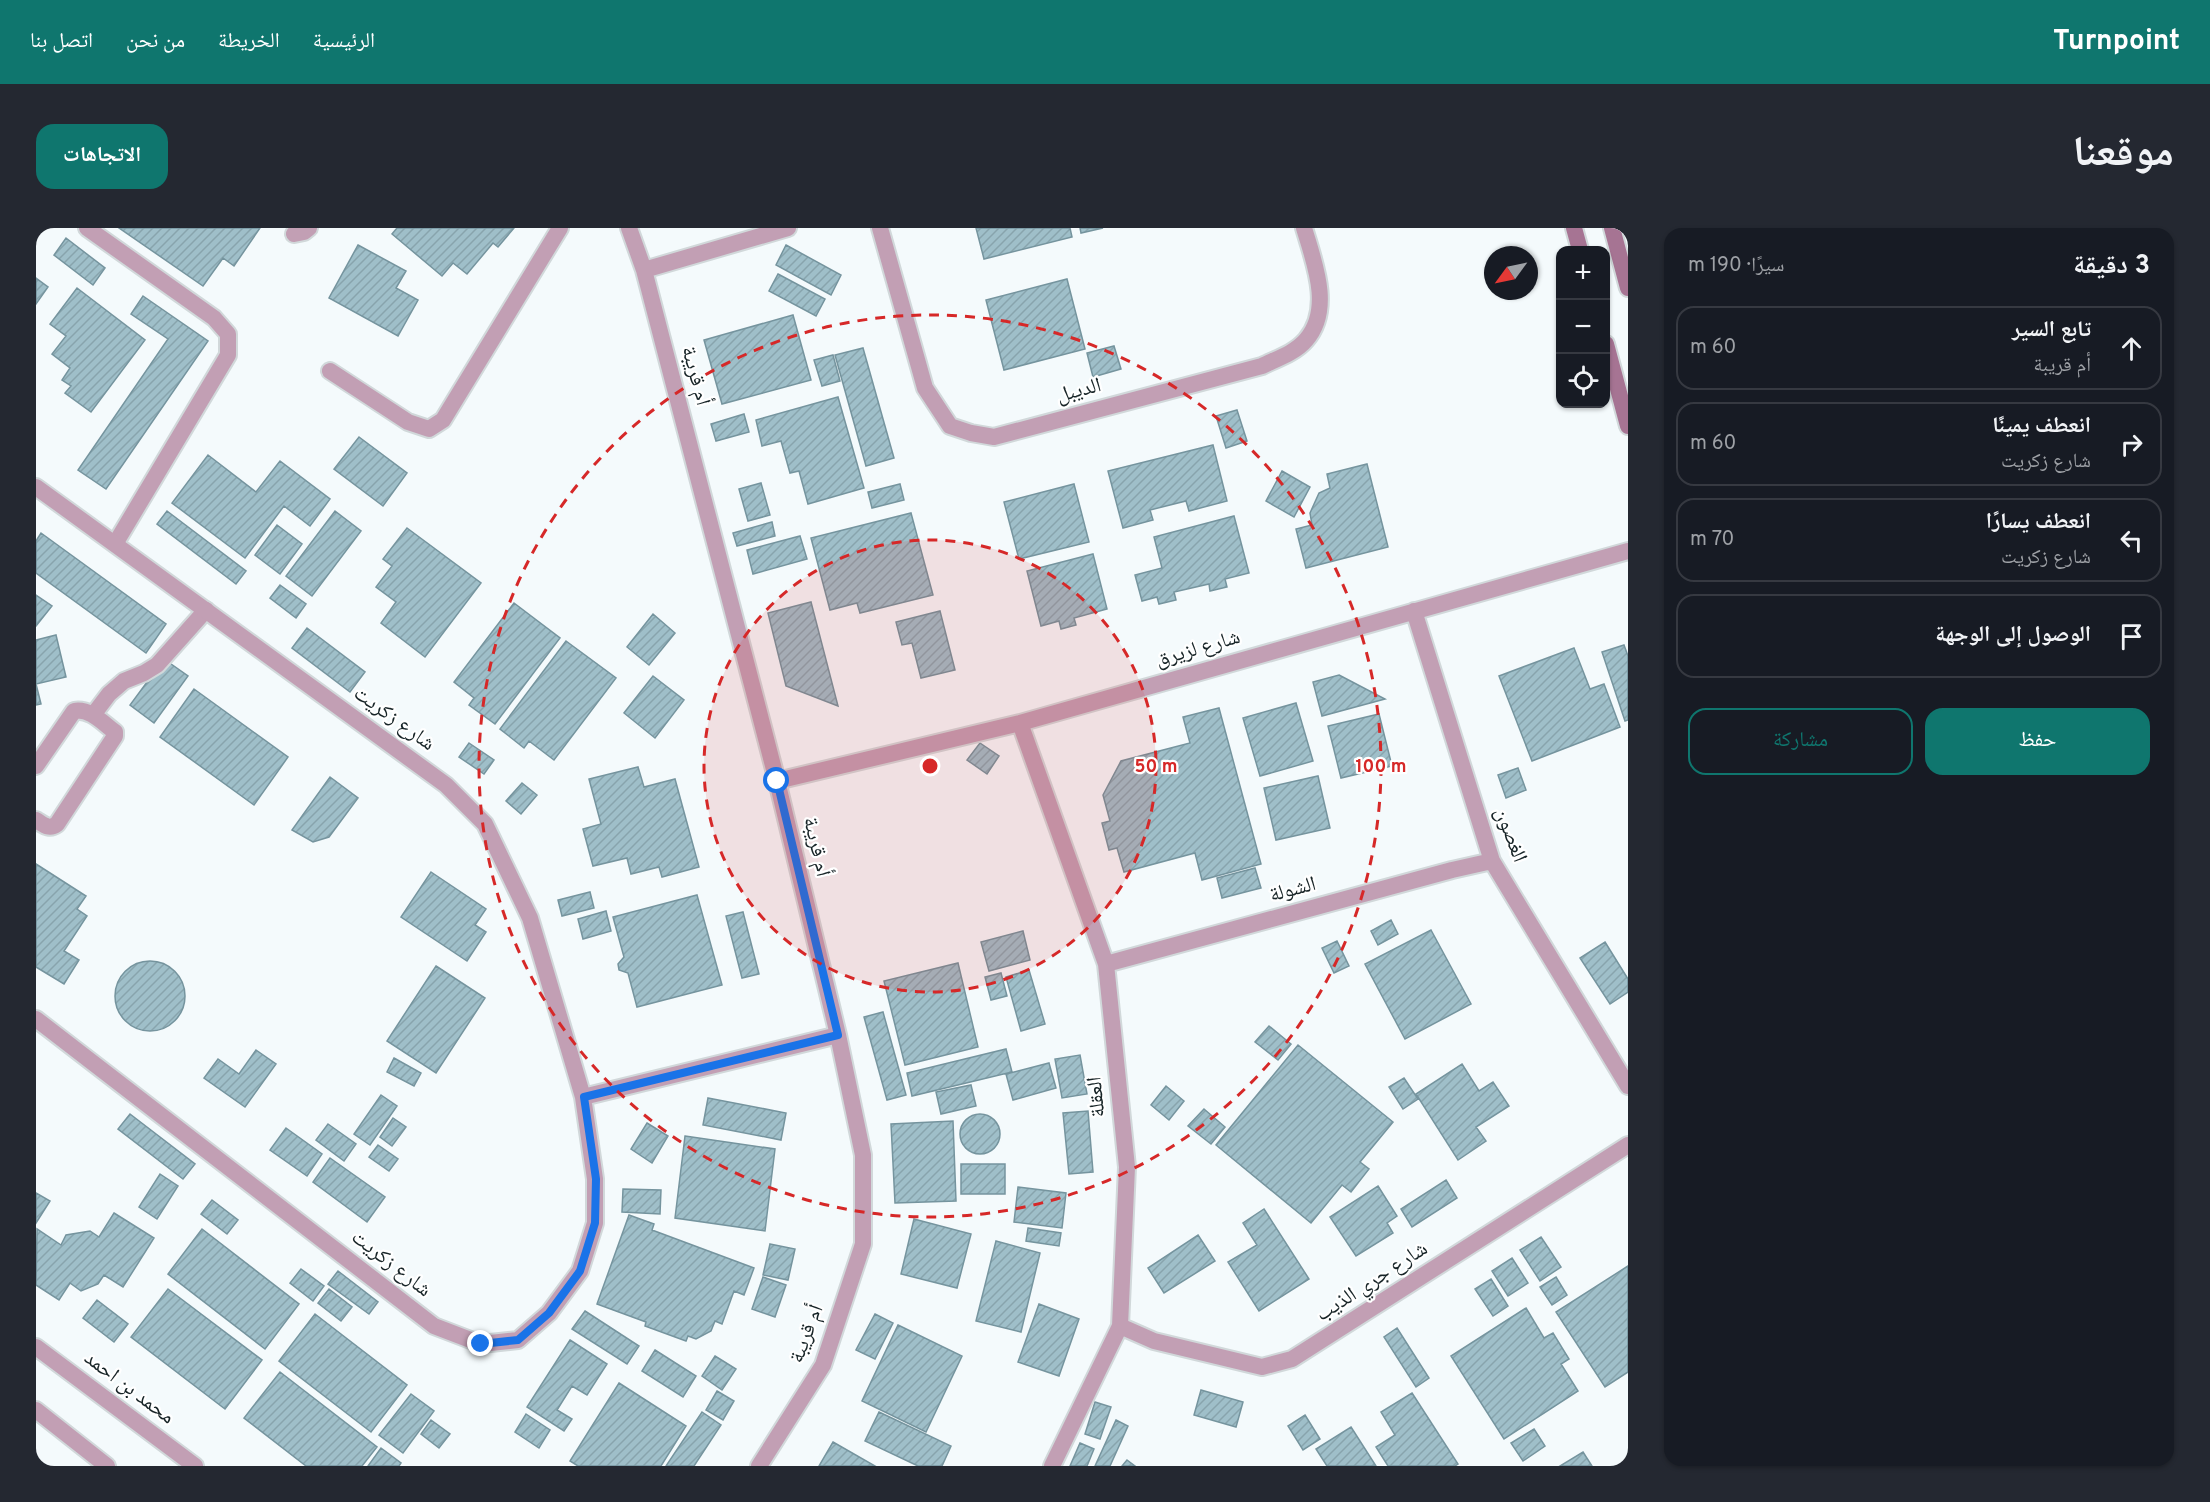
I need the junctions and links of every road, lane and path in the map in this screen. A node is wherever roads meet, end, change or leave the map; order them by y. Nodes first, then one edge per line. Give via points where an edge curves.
1 (87, 228) edge
2 (560, 228) edge
3 (629, 228) edge
4 (788, 228) edge
5 (880, 228) edge
6 (1304, 228) edge
7 (1574, 228) edge
8 (1612, 228) edge
9 (1579, 246) edge
10 (644, 270) junction
11 (1628, 288) edge
12 (1608, 354) edge
13 (330, 371) dead end
14 (1628, 426) edge
15 (36, 486) edge
16 (115, 544) junction
17 (1628, 551) edge
18 (206, 610) junction
19 (1414, 611) junction
20 (93, 715) junction
21 (1020, 723) junction
22 (36, 766) edge
23 (777, 781) junction
24 (36, 820) edge
25 (1492, 861) junction
26 (1106, 964) junction
27 (36, 1019) edge
28 (838, 1035) junction
29 (1628, 1086) edge
30 (584, 1097) junction
31 (1628, 1145) edge
32 (1120, 1326) junction
33 (36, 1347) edge
34 (36, 1410) edge
35 (107, 1466) edge
36 (195, 1466) edge
37 (759, 1466) edge
38 (1052, 1466) edge

1 - 16 street via 214,318 228,334 228,355
2 - 13 street via 443,420 429,429 408,422
3 - 10 street, أم قريبة
4 - 10 street
5 - 6 street, الديبل via 925,388 950,426 994,437 1262,366 1287,354 1306,341 1317,320 1318,277
7 - 9 main road
8 - 11 main road
10 - 23 street, أم قريبة
12 - 14 main road
15 - 16 street, شارع زكريت
16 - 18 street, شارع زكريت
17 - 19 street, شارع لزيرق
18 - 20 street via 157,665 124,681
18 - 30 street, شارع زكريت via 447,785 485,824 530,918
19 - 21 street, شارع لزيرق
19 - 25 street, الغصون
20 - 22 street via 74,711
20 - 24 street via 115,736 57,824 48,827
21 - 23 street, شارع لزيرق
21 - 26 street, العقلة
23 - 28 street, أم قريبة
25 - 26 street, الشولة
25 - 29 street, الغصون
26 - 32 street, العقلة via 1127,1167
27 - 30 street, شارع زكريت via 434,1326 481,1344 518,1340 549,1313 580,1271 595,1223 596,1179
28 - 30 street
28 - 37 street, أم قريبة via 863,1155 863,1244 824,1365
31 - 32 street, شارع جري الذيب via 1292,1359 1262,1367 1154,1341
32 - 38 street, العقلة
33 - 36 street, محمد بن احمد
34 - 35 street

